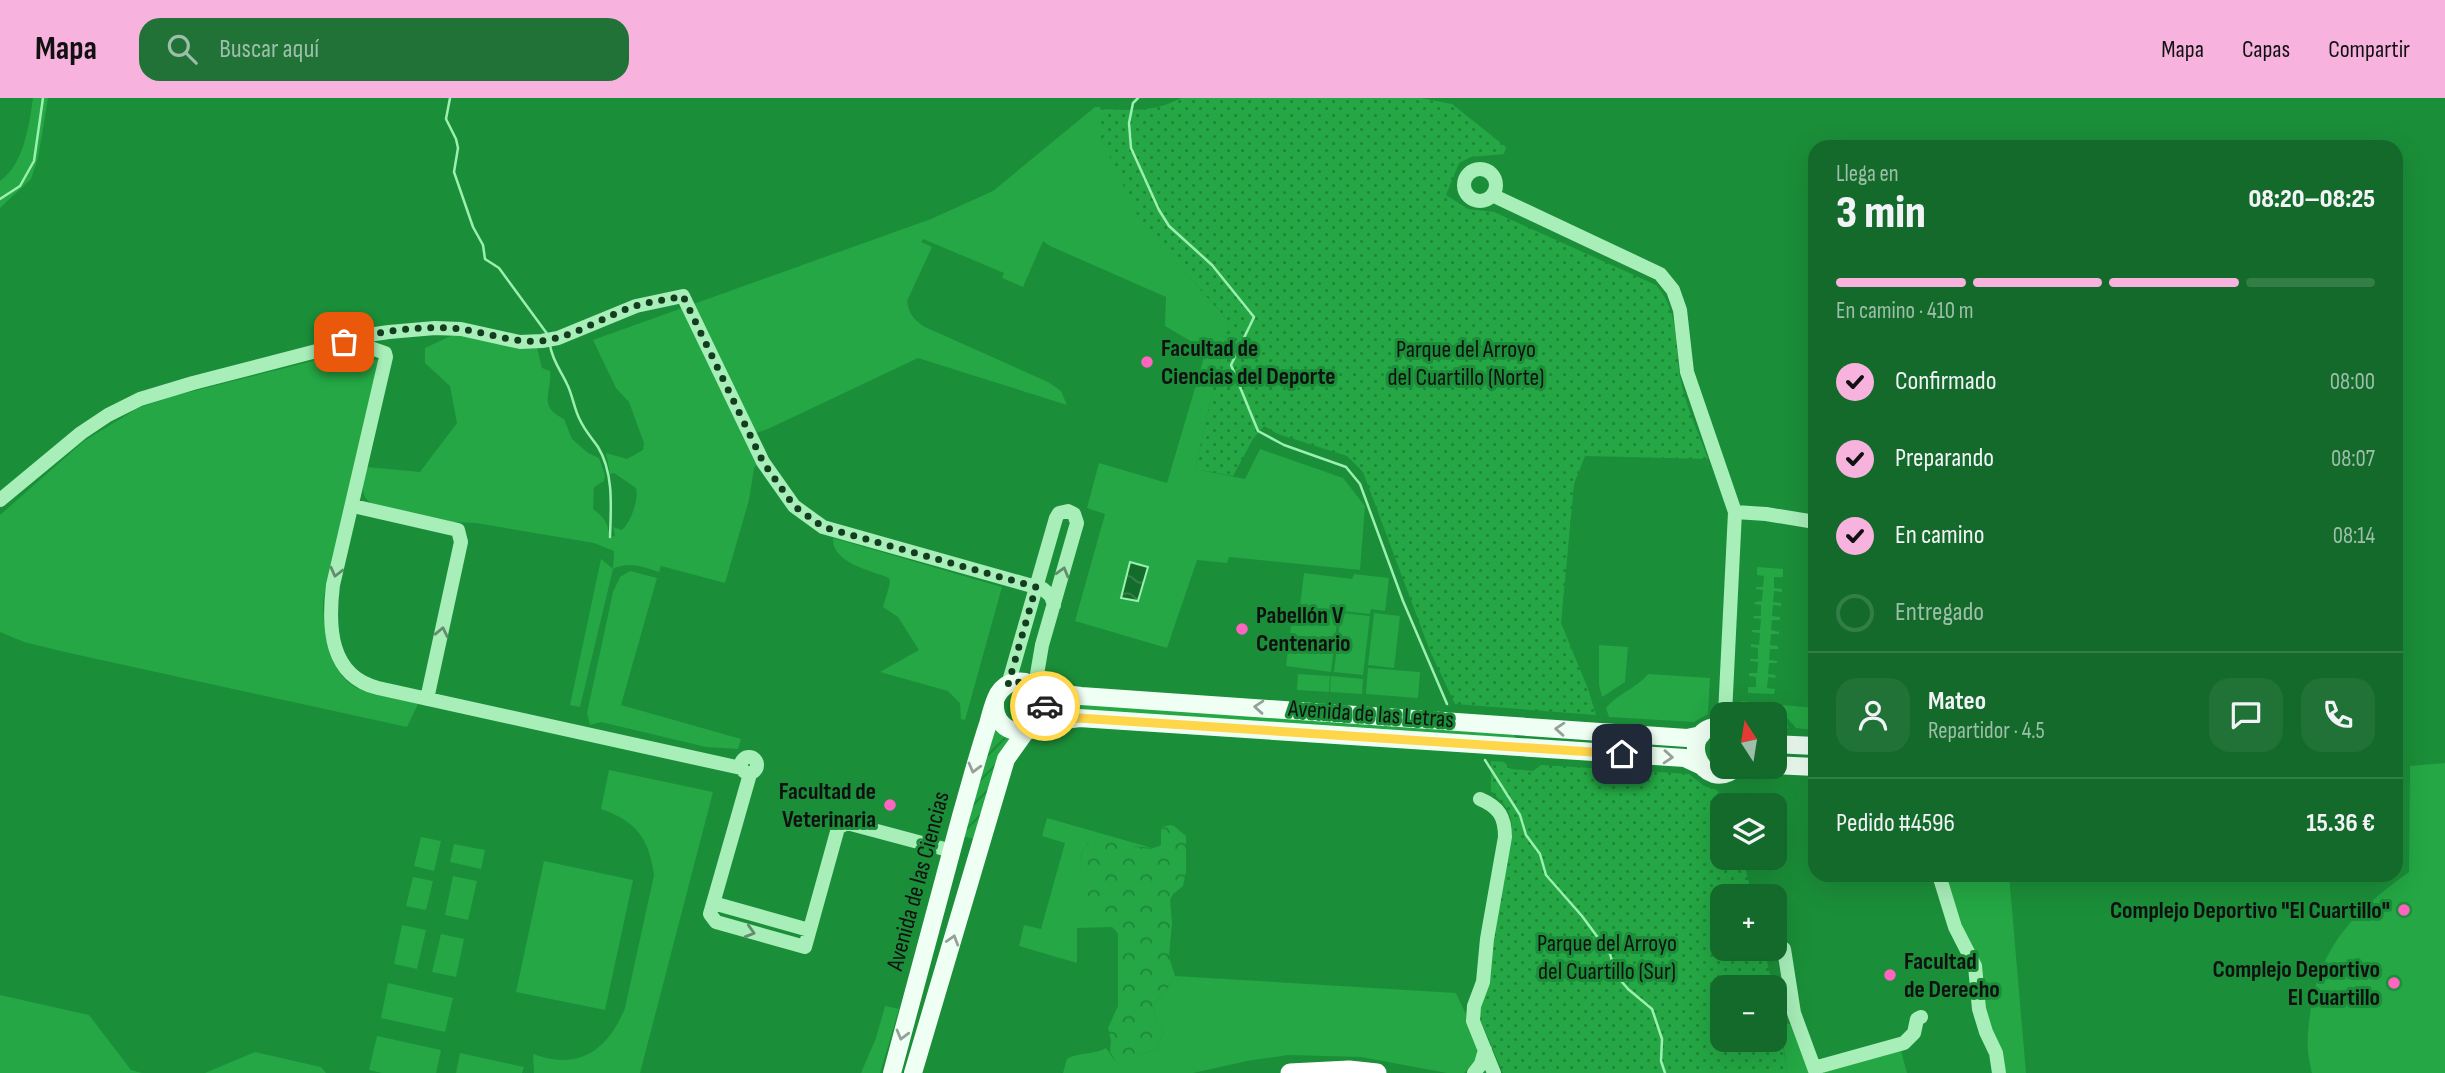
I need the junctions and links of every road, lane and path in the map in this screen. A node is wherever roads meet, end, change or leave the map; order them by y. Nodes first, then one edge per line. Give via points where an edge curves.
1 (1492, 195) dead end
2 (328, 348) junction
3 (0, 500) edge
4 (353, 506) junction
5 (1735, 512) junction
6 (1808, 521) edge
7 (1036, 587) junction
8 (1054, 605) junction
9 (1008, 685) junction
10 (1037, 688) junction
11 (427, 699) junction
12 (1726, 702) edge
13 (995, 703) junction
14 (1527, 726) junction
15 (1032, 728) junction
16 (1710, 729) edge
17 (1701, 735) junction
18 (1787, 745) edge
19 (1808, 746) edge
20 (1526, 748) junction
21 (1700, 765) junction
22 (1787, 766) edge
23 (1808, 767) edge
24 (1710, 772) edge
25 (1480, 799) dead end
26 (951, 851) junction
27 (1941, 882) edge
28 (713, 903) junction
29 (809, 930) junction
30 (1786, 961) edge
31 (1921, 1017) dead end
32 (1485, 1049) junction
33 (1815, 1071) edge
34 (892, 1073) edge
35 (914, 1073) edge
36 (1290, 1073) edge
37 (1377, 1073) edge
38 (1474, 1073) edge
39 (1494, 1073) edge
40 (1999, 1073) edge

1 - 5 street via 1660,274 1673,290 1680,310 1686,372
2 - 3 street via 140,399 81,433
2 - 4 street via 368,347 386,357
2 - 7 street via 361,336 435,328 520,342 549,339 636,306 683,296 763,462 794,506 823,527
4 -> 11 street via 333,585 332,639 353,676 366,685
11 -> 4 street via 461,542 457,530
5 - 6 street
5 - 12 street
7 - 8 street via 1048,592
8 -> 7 street via 1077,523 1072,512 1063,511 1056,519
7 - 9 street
8 - 10 street via 1042,645
9 - 10 main road via 1022,681
9 - 13 main road
14 -> 10 main road, Avenida de las Letras via 1081,696
10 - 15 main road via 1045,708
11 - 28 street via 744,767
13 - 15 main road via 1002,724 1011,730
13 -> 26 main road, Avenida de las Ciencias
17 -> 14 main road, Avenida de las Letras via 1687,738
14 - 20 street
15 - 20 main road, Avenida de las Letras via 1079,718
35 -> 15 main road, Avenida de las Ciencias via 1006,759
16 - 17 main road
17 - 21 main road via 1696,750
18 - 19 main road
20 -> 21 main road, Avenida de las Letras via 1685,758
21 - 24 main road, Avenida de las Letras
22 - 23 main road
25 - 32 street via 1494,805 1505,820 1483,982 1474,1006 1473,1021
26 - 29 street via 847,823 838,828
26 -> 34 main road, Avenida de las Ciencias
27 - 40 street via 1955,927 1975,966 1979,1009
28 - 29 street
28 -> 29 street via 710,914 716,922 805,947
30 - 33 street via 1794,1013
31 - 33 street via 1904,1044
32 - 38 street
32 - 39 street
36 - 37 highway

